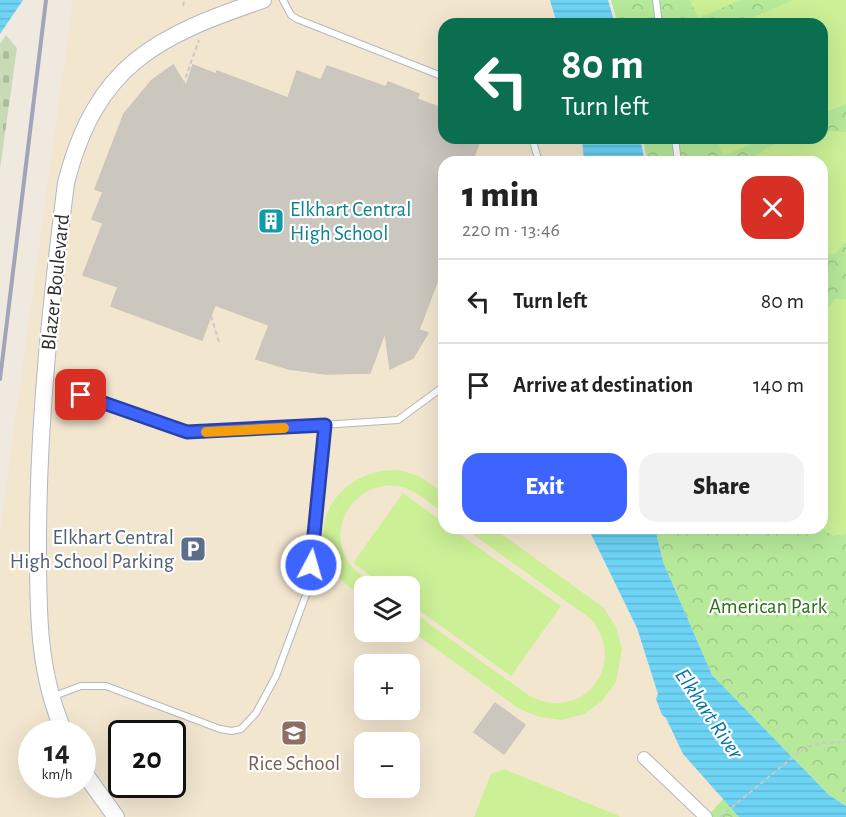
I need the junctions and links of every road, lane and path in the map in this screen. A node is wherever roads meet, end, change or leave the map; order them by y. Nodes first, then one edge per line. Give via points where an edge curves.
1 (184, 0) edge
2 (263, 0) edge
3 (283, 0) edge
4 (656, 0) edge
5 (183, 6) dead end
6 (658, 18) edge
7 (199, 40) dead end
8 (438, 75) edge
9 (183, 85) dead end
10 (211, 316) dead end
11 (219, 342) dead end
12 (438, 390) edge
13 (81, 395) dead end
14 (325, 425) junction
15 (51, 697) junction
16 (60, 720) edge
17 (846, 742) edge
18 (644, 758) dead end
19 (96, 789) edge
20 (116, 817) edge
21 (706, 817) edge
22 (720, 817) edge

1 - 5 path
2 - 15 main road, Blazer Boulevard via 198,22 147,50 95,109 73,158 66,183 48,344 39,483 38,606 42,660
3 - 8 lane via 297,19
4 - 6 lane
7 - 9 path
10 - 11 path
12 - 14 lane via 398,420
13 - 14 lane via 187,432
14 - 15 lane via 307,592 276,676 248,724 232,731 220,729 106,686 81,687
15 - 16 main road, Blazer Boulevard
17 - 22 path via 804,748
18 - 21 street
19 - 20 main road

